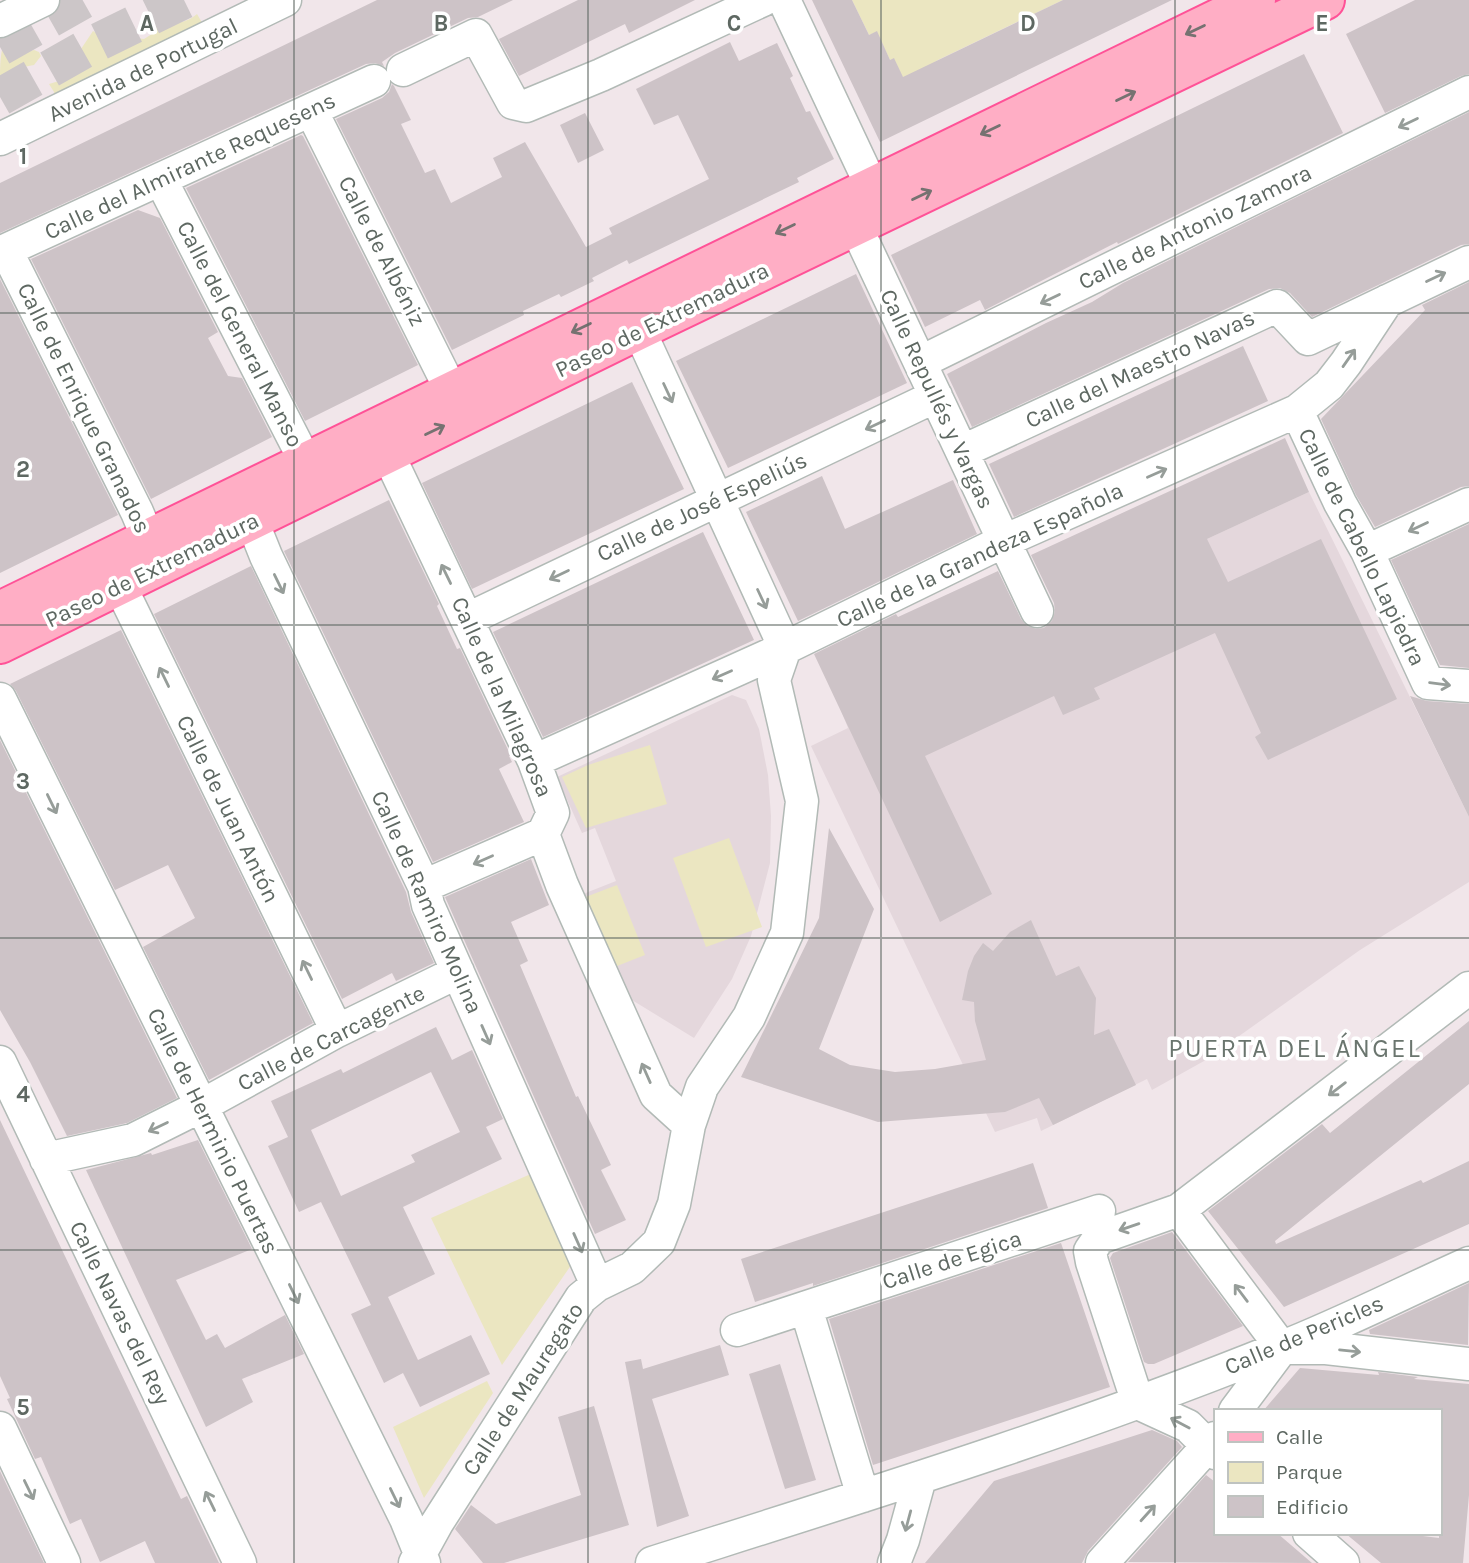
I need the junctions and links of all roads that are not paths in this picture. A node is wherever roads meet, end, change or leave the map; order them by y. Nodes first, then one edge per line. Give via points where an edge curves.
1 (43, 0) edge
2 (285, 0) edge
3 (764, 0) edge
4 (784, 0) edge
5 (1256, 0) edge
6 (1325, 0) edge
7 (0, 21) edge
8 (1469, 92) edge
9 (311, 110) junction
10 (0, 139) edge
11 (161, 180) junction
12 (873, 187) junction
13 (856, 227) junction
14 (6, 250) joint
15 (1469, 262) edge
16 (1387, 301) junction
17 (636, 316) junction
18 (920, 362) junction
19 (452, 393) junction
20 (936, 396) junction
21 (1297, 411) junction
22 (962, 451) junction
23 (388, 454) junction
24 (313, 475) junction
25 (717, 499) junction
26 (1469, 504) edge
27 (253, 521) junction
28 (1004, 541) junction
29 (1367, 551) junction
30 (152, 554) junction
31 (120, 586) junction
32 (0, 611) edge
33 (1037, 611) dead end
34 (468, 619) junction
35 (0, 644) edge
36 (785, 648) junction
37 (1469, 686) edge
38 (0, 699) edge
39 (534, 761) junction
40 (543, 834) junction
41 (424, 886) junction
42 (458, 972) junction
43 (1469, 988) edge
44 (337, 1031) junction
45 (0, 1062) edge
46 (201, 1106) junction
47 (689, 1125) junction
48 (46, 1159) junction
49 (1179, 1210) junction
50 (1099, 1211) dead end
51 (1469, 1263) edge
52 (597, 1285) junction
53 (806, 1308) junction
54 (737, 1330) dead end
55 (1282, 1348) junction
56 (1469, 1364) edge
57 (1138, 1403) junction
58 (1236, 1409) edge
59 (0, 1428) edge
60 (1213, 1446) edge
61 (920, 1478) junction
62 (863, 1496) junction
63 (1311, 1535) edge
64 (420, 1559) edge
65 (64, 1563) edge
66 (240, 1563) edge
67 (652, 1563) edge
68 (894, 1563) edge
69 (1102, 1563) edge
70 (1343, 1563) edge

1 - 7 street
2 - 10 street, Avenida de Portugal
3 - 9 street, Calle del Almirante Requesens via 526,106 513,103 476,35
4 - 12 street
5 -> 12 main road, Paseo de Extremadura
13 -> 6 main road, Paseo de Extremadura
8 -> 18 street, Calle de Antonio Zamora
9 - 11 street, Calle del Almirante Requesens
9 - 19 street, Calle de Albéniz
11 - 14 street, Calle del Almirante Requesens
11 - 24 street, Calle del General Manso
12 - 13 street
12 -> 17 main road, Paseo de Extremadura
13 - 17 main road, Paseo de Extremadura
13 - 18 street, Calle Repullés y Vargas
14 - 30 street, Calle de Enrique Granados
16 -> 15 street
21 -> 16 street, Calle de la Grandeza Española via 1329,385
16 - 22 street, Calle del Maestro Navas via 1308,339 1278,306
17 -> 19 main road, Paseo de Extremadura
23 -> 17 main road, Paseo de Extremadura
17 -> 25 street
18 - 20 street, Calle Repullés y Vargas
19 - 24 main road, Paseo de Extremadura
20 - 22 street, Calle Repullés y Vargas
20 -> 25 street, Calle de José Espeliús
28 -> 21 street, Calle de la Grandeza Española
21 - 29 street, Calle de Cabello Lapiedra
22 - 28 street, Calle Repullés y Vargas
23 - 24 main road, Paseo de Extremadura
34 -> 23 street, Calle de la Milagrosa
24 - 27 main road, Paseo de Extremadura
24 - 30 main road, Paseo de Extremadura
25 -> 34 street, Calle de José Espeliús
25 -> 36 street
26 -> 29 street
27 - 30 main road, Paseo de Extremadura
27 -> 41 street, Calle de Ramiro Molina
28 - 33 street, Calle Repullés y Vargas
28 - 36 street, Calle de la Grandeza Española
29 -> 37 street, Calle de Cabello Lapiedra via 1428,683
30 - 31 main road, Paseo de Extremadura
30 - 32 main road, Paseo de Extremadura
31 - 35 main road, Paseo de Extremadura
44 -> 31 street, Calle de Juan Antón
34 - 39 street, Calle de la Milagrosa
36 -> 39 street, Calle de la Grandeza Española
36 - 47 street, Calle de Mauregato via 774,680 802,801 788,933 748,1017 702,1087
38 -> 46 street, Calle de Herminio Puertas
39 - 40 street, Calle de la Milagrosa via 553,813
40 -> 41 street
47 -> 40 street, Calle de la Milagrosa via 656,1096
41 - 42 street, Calle de Ramiro Molina
42 - 44 street, Calle de Carcagente
42 -> 52 street, Calle de Ramiro Molina
43 -> 49 street
44 - 46 street, Calle de Carcagente
45 - 48 street, Calle Navas del Rey
46 -> 48 street, Calle de Carcagente via 133,1140
46 -> 64 street, Calle de Herminio Puertas
47 - 52 street, Calle de Mauregato via 674,1204 659,1242 632,1268
66 -> 48 street, Calle Navas del Rey
55 -> 49 street
49 -> 57 street via 1099,1238 1090,1251
50 - 53 street, Calle de Egica
51 - 55 street, Calle de Pericles
52 - 64 street, Calle de Mauregato via 567,1319 437,1522
53 - 54 street, Calle de Egica
53 - 62 street
55 -> 56 street via 1326,1348
55 - 57 street, Calle de Pericles
55 - 58 street
60 -> 57 street via 1188,1426
57 - 61 street, Calle de Pericles
59 -> 65 street
69 -> 60 street
61 - 62 street, Calle de Pericles
61 -> 68 street
62 - 67 street, Calle de Pericles
63 - 70 street

